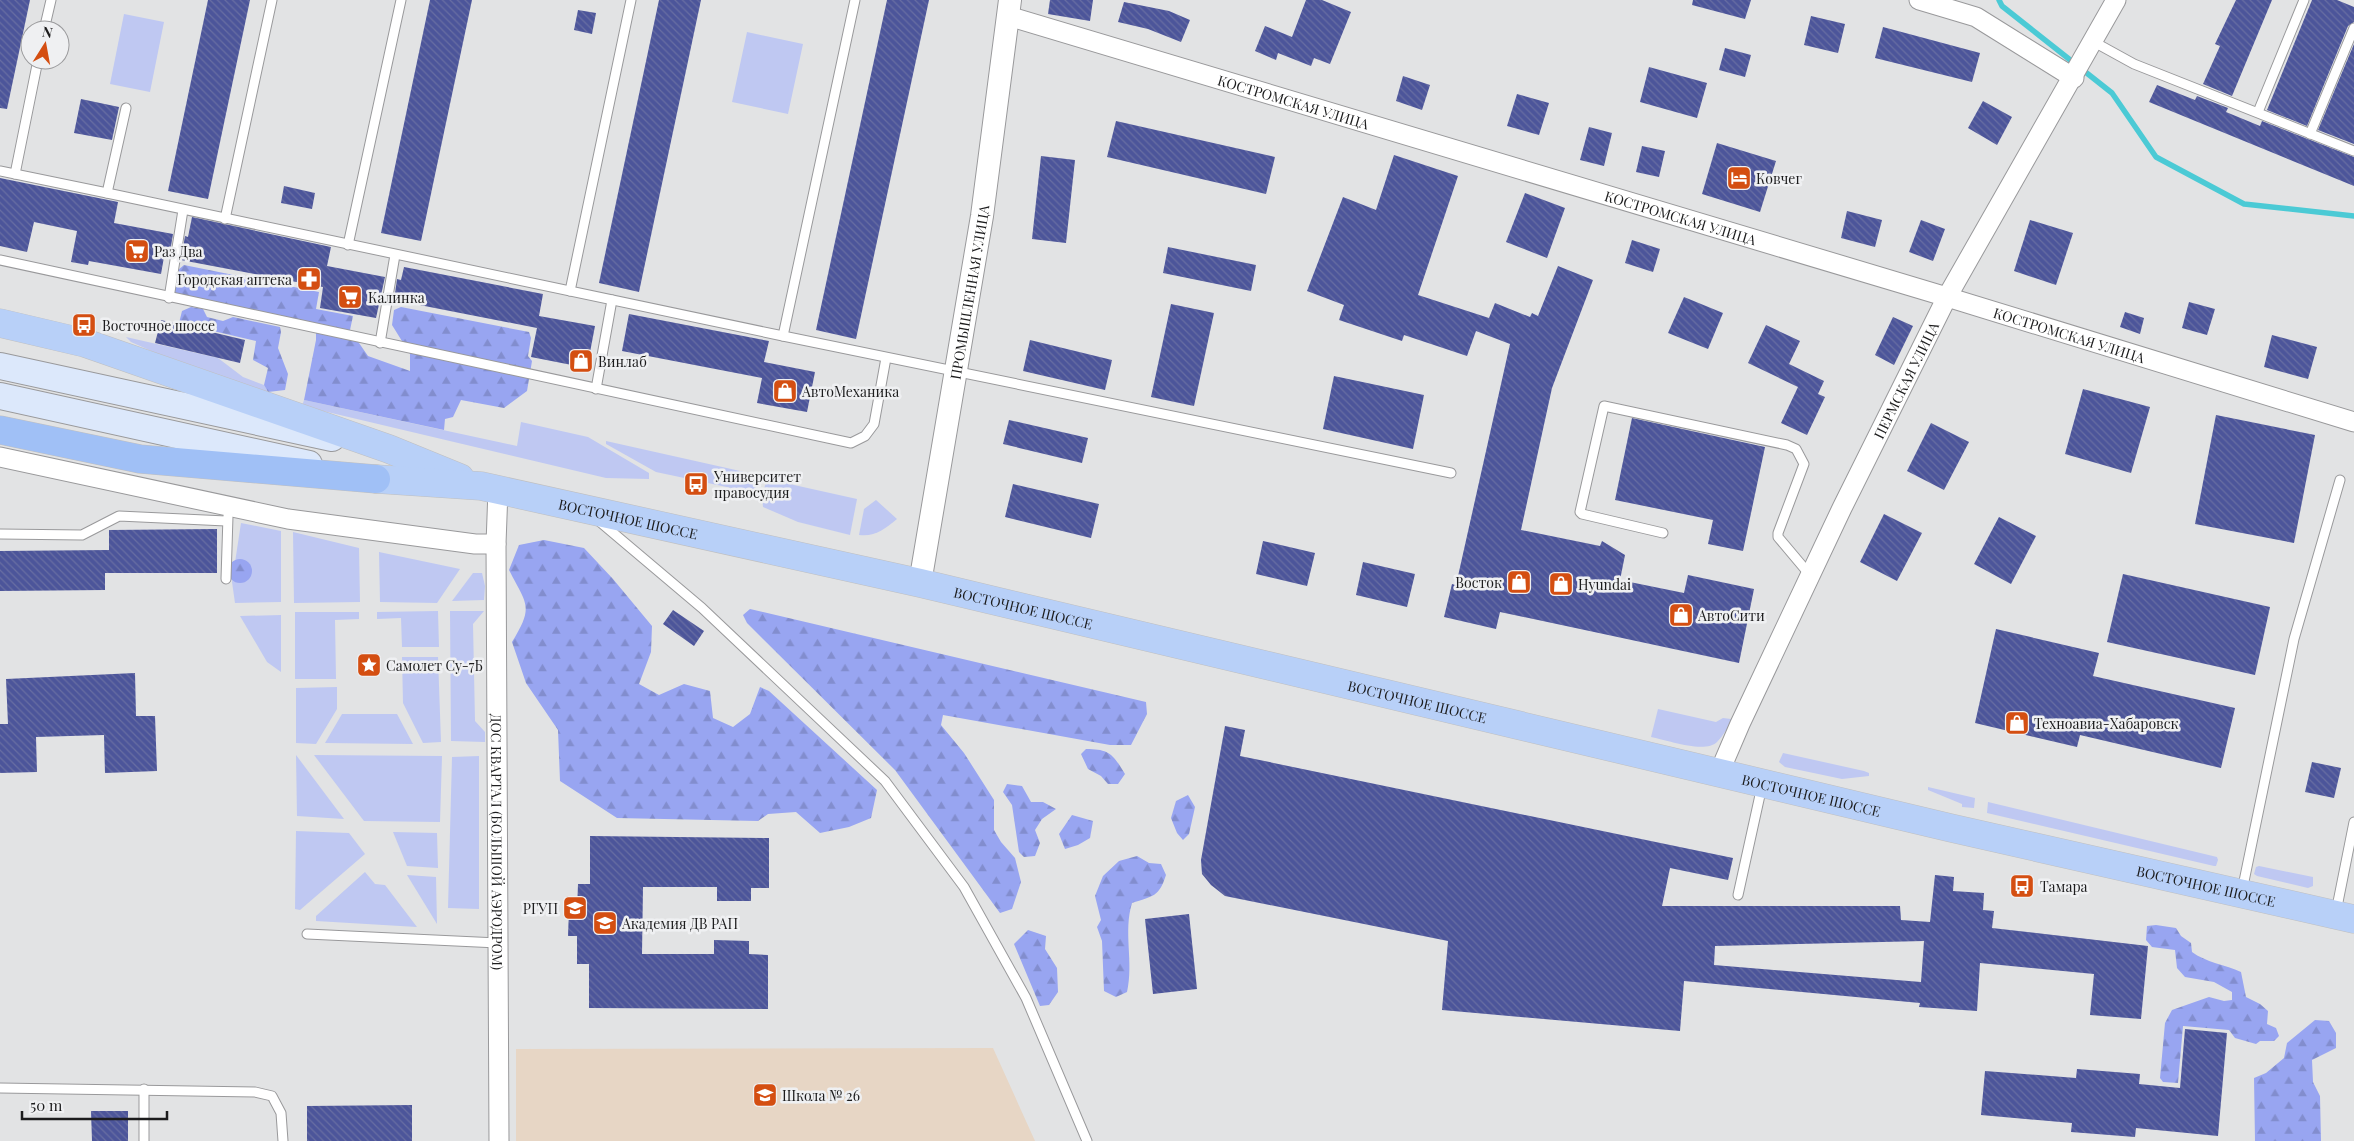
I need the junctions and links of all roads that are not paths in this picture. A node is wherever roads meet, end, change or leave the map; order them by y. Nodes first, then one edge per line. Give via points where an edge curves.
1 (51, 0) edge
2 (272, 0) edge
3 (401, 0) edge
4 (631, 0) edge
5 (855, 0) edge
6 (1919, 0) edge
7 (2116, 0) edge
8 (2304, 0) edge
9 (1009, 8) edge
10 (46, 20) edge
11 (2354, 28) edge
12 (2094, 42) junction
13 (36, 70) edge
14 (2074, 78) junction
15 (126, 108) dead end
16 (2258, 112) junction
17 (2310, 134) junction
18 (2354, 151) edge
19 (0, 171) edge
20 (14, 174) junction
21 (107, 193) junction
22 (183, 210) junction
23 (225, 219) junction
24 (348, 245) junction
25 (395, 255) junction
26 (0, 260) edge
27 (570, 291) junction
28 (1947, 297) junction
29 (169, 298) junction
30 (612, 300) junction
31 (0, 323) edge
32 (782, 336) junction
33 (380, 343) junction
34 (886, 358) junction
35 (0, 366) edge
36 (955, 372) junction
37 (596, 389) junction
38 (0, 396) edge
39 (2354, 422) edge
40 (0, 430) edge
41 (389, 449) junction
42 (0, 457) edge
43 (1451, 473) dead end
44 (376, 479) junction
45 (2340, 480) dead end
46 (490, 488) junction
47 (586, 510) junction
48 (229, 514) junction
49 (1663, 533) dead end
50 (0, 534) edge
51 (496, 544) junction
52 (1810, 575) junction
53 (226, 579) dead end
54 (920, 583) junction
55 (1719, 773) junction
56 (1762, 783) junction
57 (2354, 822) edge
58 (1738, 894) dead end
59 (2241, 894) junction
60 (2345, 917) edge
61 (307, 934) dead end
62 (498, 942) junction
63 (0, 1088) edge
64 (144, 1089) junction
65 (144, 1141) edge
66 (283, 1141) edge
67 (498, 1141) edge
68 (1087, 1141) edge

1 - 10 lane
2 - 23 lane
3 - 24 lane
4 - 27 lane
5 - 32 lane
6 - 14 street via 1976,17
7 - 12 street, ПЕРМСКАЯ УЛИЦА
8 - 16 lane
9 - 28 street, КОСТРОМСКАЯ УЛИЦА
9 - 36 street, ПРОМЫШЛЕННАЯ УЛИЦА via 982,216
11 - 17 lane
12 - 14 street, ПЕРМСКАЯ УЛИЦА
12 - 16 lane via 2134,64
13 - 20 lane
14 - 28 street, ПЕРМСКАЯ УЛИЦА
15 - 21 lane
16 - 17 lane
17 - 18 lane
19 - 20 lane
20 - 21 lane
21 - 22 lane
22 - 23 lane
22 - 29 lane
23 - 24 lane
24 - 25 lane
25 - 27 lane
25 - 33 lane
26 - 29 lane
27 - 30 lane
28 - 39 street, КОСТРОМСКАЯ УЛИЦА
28 - 52 street, ПЕРМСКАЯ УЛИЦА
29 - 33 lane
30 - 32 lane
30 - 37 lane
31 - 41 main road via 85,343
32 - 34 lane
33 - 37 lane
34 - 36 lane
34 - 37 lane via 874,424 865,436 851,443
35 - 41 main road
36 - 43 lane
36 - 54 street, ПРОМЫШЛЕННАЯ УЛИЦА
38 - 44 main road
40 - 44 highway via 140,459
41 - 46 main road
42 - 48 street
44 - 46 main road
45 - 59 lane via 2294,639
46 - 47 main road, ВОСТОЧНОЕ ШОССЕ
46 - 51 street, ДОС КВАРТАЛ (БОЛЬШОЙ АЭРОДРОМ)
47 - 54 main road, ВОСТОЧНОЕ ШОССЕ
47 - 68 lane via 702,608 885,781 964,887 1026,998
48 - 50 lane via 119,516 82,535
48 - 51 street
48 - 53 lane
49 - 52 lane via 1580,512 1604,406 1787,445 1796,450 1804,464 1778,537
51 - 62 street, ДОС КВАРТАЛ (БОЛЬШОЙ АЭРОДРОМ)
52 - 55 street, ПЕРМСКАЯ УЛИЦА
54 - 55 main road, ВОСТОЧНОЕ ШОССЕ
55 - 56 main road, ВОСТОЧНОЕ ШОССЕ
56 - 58 lane
56 - 59 main road, ВОСТОЧНОЕ ШОССЕ
57 - 60 lane
59 - 60 main road, ВОСТОЧНОЕ ШОССЕ
61 - 62 lane
62 - 67 street, ДОС КВАРТАЛ (БОЛЬШОЙ АЭРОДРОМ)
63 - 64 lane
64 - 65 lane
64 - 66 lane via 255,1092 272,1096 281,1113

